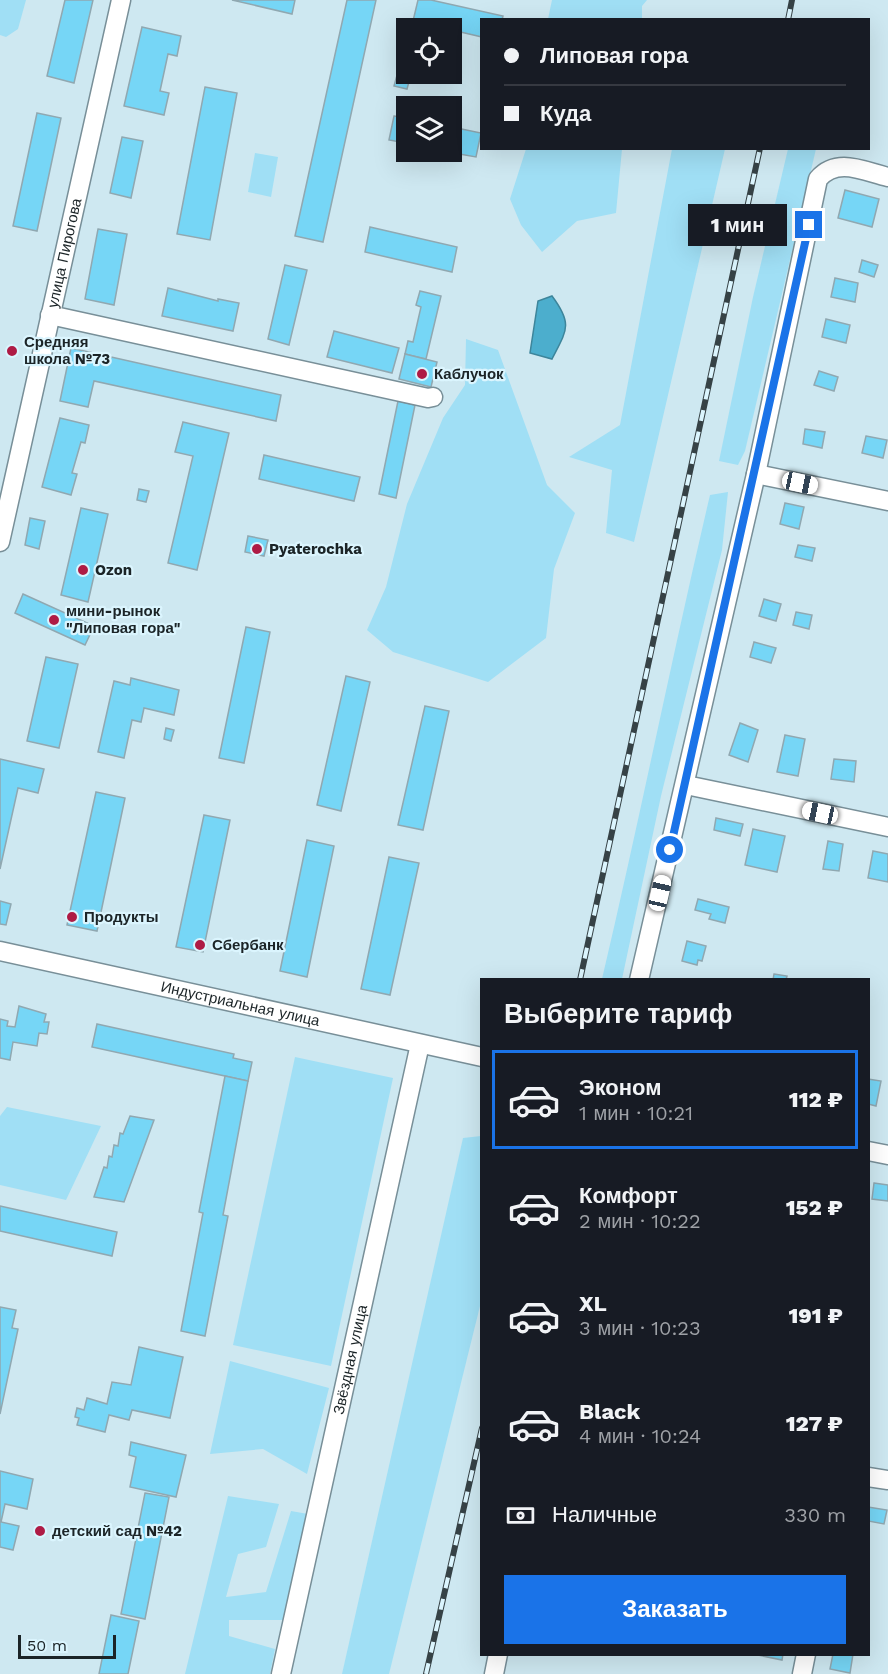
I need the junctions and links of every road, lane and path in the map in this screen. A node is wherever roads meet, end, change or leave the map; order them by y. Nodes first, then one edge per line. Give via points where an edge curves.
1 (121, 0) edge
2 (888, 177) edge
3 (50, 315) junction
4 (433, 397) dead end
5 (756, 474) junction
6 (888, 501) edge
7 (0, 542) edge
8 (686, 785) junction
9 (888, 827) edge
10 (0, 951) edge
11 (639, 978) edge
12 (420, 1044) junction
13 (480, 1058) edge
14 (870, 1151) edge
15 (888, 1155) edge
16 (870, 1477) edge
17 (888, 1480) edge
18 (498, 1656) edge
19 (806, 1656) edge
20 (281, 1674) edge
21 (494, 1674) edge
22 (802, 1674) edge

1 - 3 street, улица Пирогова
2 - 5 street via 842,166 827,169 819,179
3 - 4 street
3 - 7 street, улица Пирогова
5 - 6 street
5 - 8 street
8 - 9 street
8 - 11 street
10 - 12 street, Индустриальная улица
12 - 13 street, Индустриальная улица
12 - 20 street, Звёздная улица
14 - 15 street
16 - 17 street
18 - 21 street
19 - 22 street

